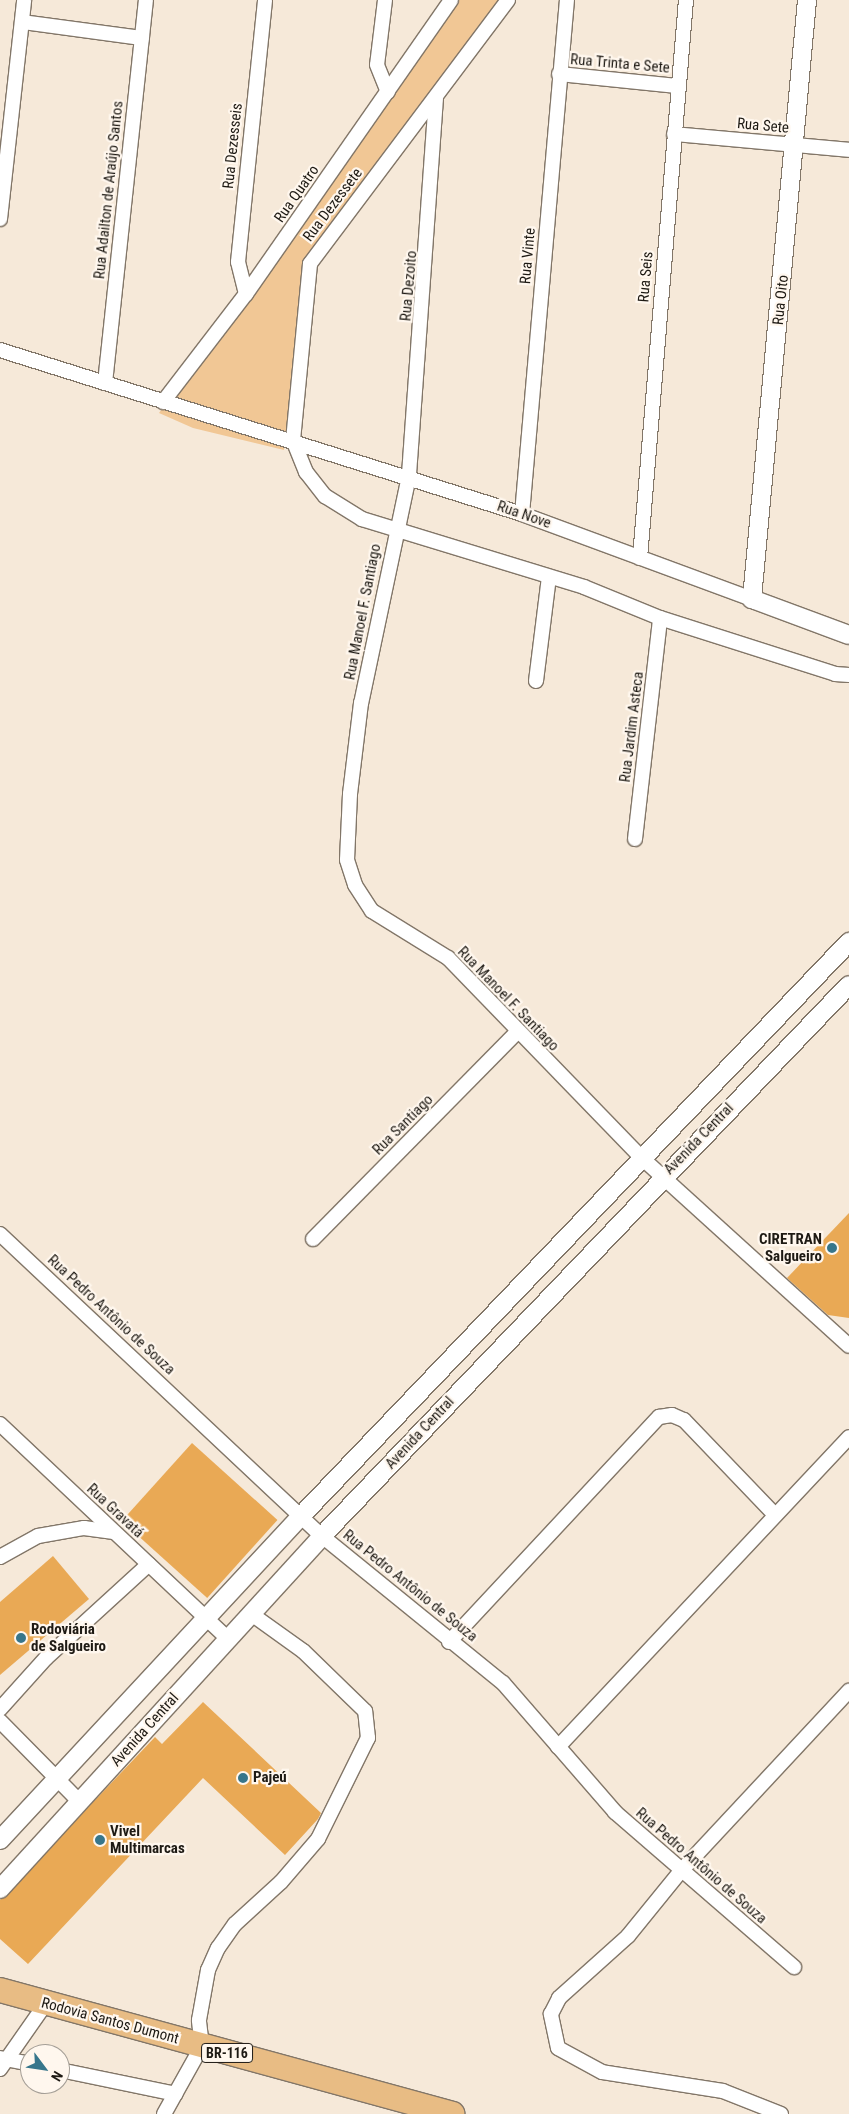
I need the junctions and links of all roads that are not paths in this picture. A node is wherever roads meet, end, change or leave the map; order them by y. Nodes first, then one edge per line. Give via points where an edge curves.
1 (24, 0) edge
2 (146, 0) edge
3 (265, 0) edge
4 (385, 0) edge
5 (451, 0) edge
6 (508, 0) edge
7 (567, 0) edge
8 (686, 0) edge
9 (807, 0) edge
10 (23, 22) junction
11 (142, 38) junction
12 (559, 74) junction
13 (677, 86) junction
14 (388, 92) junction
15 (436, 98) junction
16 (5, 133) edge
17 (674, 134) junction
18 (796, 146) junction
19 (849, 150) edge
20 (0, 219) edge
21 (246, 294) junction
22 (0, 350) edge
23 (104, 383) junction
24 (163, 402) junction
25 (293, 440) junction
26 (409, 476) junction
27 (522, 514) junction
28 (396, 529) junction
29 (640, 558) junction
30 (549, 577) junction
31 (752, 599) junction
32 (660, 618) junction
33 (849, 634) edge
34 (849, 675) edge
35 (536, 681) dead end
36 (635, 839) dead end
37 (849, 942) edge
38 (849, 985) edge
39 (516, 1033) junction
40 (643, 1159) junction
41 (663, 1176) junction
42 (0, 1234) edge
43 (313, 1239) dead end
44 (849, 1346) edge
45 (0, 1424) edge
46 (849, 1437) edge
47 (774, 1514) junction
48 (301, 1516) junction
49 (114, 1532) junction
50 (322, 1536) junction
51 (0, 1557) edge
52 (149, 1564) junction
53 (250, 1613) junction
54 (208, 1621) junction
55 (228, 1639) junction
56 (450, 1642) junction
57 (849, 1691) edge
58 (0, 1709) edge
59 (0, 1721) edge
60 (558, 1747) junction
61 (57, 1775) junction
62 (79, 1802) junction
63 (0, 1840) edge
64 (680, 1872) junction
65 (0, 1888) edge
66 (794, 1967) dead end
67 (1, 1990) edge
68 (46, 2004) junction
69 (202, 2046) junction
70 (2, 2062) edge
71 (20, 2063) edge
72 (70, 2072) edge
73 (176, 2094) junction
74 (164, 2114) edge
75 (452, 2114) edge
76 (781, 2114) edge

1 - 10 street
2 - 11 street, Rua Adailton de Araújo Santos
3 - 21 street, Rua Dezesseis via 238,262
4 - 14 street via 377,65
5 - 14 street, Rua Quatro
6 - 15 street
7 - 12 street, Rua Vinte
8 - 13 street, Rua Seis
9 - 18 street, Rua Oito
10 - 11 street
10 - 16 street
11 - 23 street, Rua Adailton de Araújo Santos
12 - 13 street, Rua Trinta e Sete
12 - 27 street, Rua Vinte
13 - 17 street, Rua Seis
14 - 21 street, Rua Quatro
15 - 25 street, Rua Dezessete via 310,264
15 - 26 street, Rua Dezoito
16 - 20 street
17 - 18 street, Rua Sete
17 - 29 street, Rua Seis
18 - 19 street, Rua Sete
18 - 31 street, Rua Oito
21 - 24 street, Rua Quatro
22 - 23 street, Rua Nove
23 - 24 street, Rua Nove
24 - 25 street, Rua Nove
25 - 26 street, Rua Nove
25 - 28 street via 306,472 325,496 362,519
26 - 27 street, Rua Nove
26 - 28 street, Rua Manoel F. Santiago
27 - 29 street, Rua Nove
28 - 30 street
28 - 39 street, Rua Manoel F. Santiago via 361,703 350,794 347,860 355,885 372,911 448,958
29 - 31 street, Rua Nove
30 - 32 street via 584,587
30 - 35 street
31 - 33 street, Rua Nove
32 - 34 street via 835,674
32 - 36 street, Rua Jardim Asteca
37 - 40 street, Avenida Central
38 - 41 street, Avenida Central
39 - 40 street, Rua Manoel F. Santiago
39 - 43 street, Rua Santiago
40 - 41 street, Rua Manoel F. Santiago
40 - 48 street, Avenida Central
41 - 44 street, Rua Manoel F. Santiago
41 - 50 street, Avenida Central
42 - 48 street, Rua Pedro Antônio de Souza
45 - 49 street, Rua Gravatá
46 - 47 street
47 - 56 street via 684,1420 672,1415 659,1417
47 - 60 street
48 - 50 street, Rua Pedro Antônio de Souza
48 - 54 street, Avenida Central
49 - 51 street via 84,1528 38,1536
49 - 52 street, Rua Gravatá
50 - 53 street, Avenida Central
50 - 56 street, Rua Pedro Antônio de Souza
52 - 54 street, Rua Gravatá
52 - 58 street via 46,1658
53 - 55 street, Avenida Central
53 - 69 street via 303,1651 365,1711 368,1738 318,1839 281,1882 235,1924 218,1948 208,1970 199,2020
54 - 55 street, Rua Gravatá
54 - 61 street, Avenida Central
55 - 62 street, Avenida Central
56 - 60 street, Rua Pedro Antônio de Souza via 503,1683
57 - 64 street
59 - 61 street
60 - 64 street, Rua Pedro Antônio de Souza via 615,1812
61 - 62 street
61 - 63 street, Avenida Central
62 - 65 street, Avenida Central
64 - 66 street, Rua Pedro Antônio de Souza
64 - 76 street via 628,1936 559,1998 551,2014 553,2037 567,2056 602,2072 723,2091
67 - 68 highway, Rodovia Santos Dumont / BR-116
68 - 69 highway, Rodovia Santos Dumont / BR-116
68 - 70 street
69 - 73 street
69 - 75 highway, Rodovia Santos Dumont / BR-116
70 - 71 street
72 - 73 street
73 - 74 street

